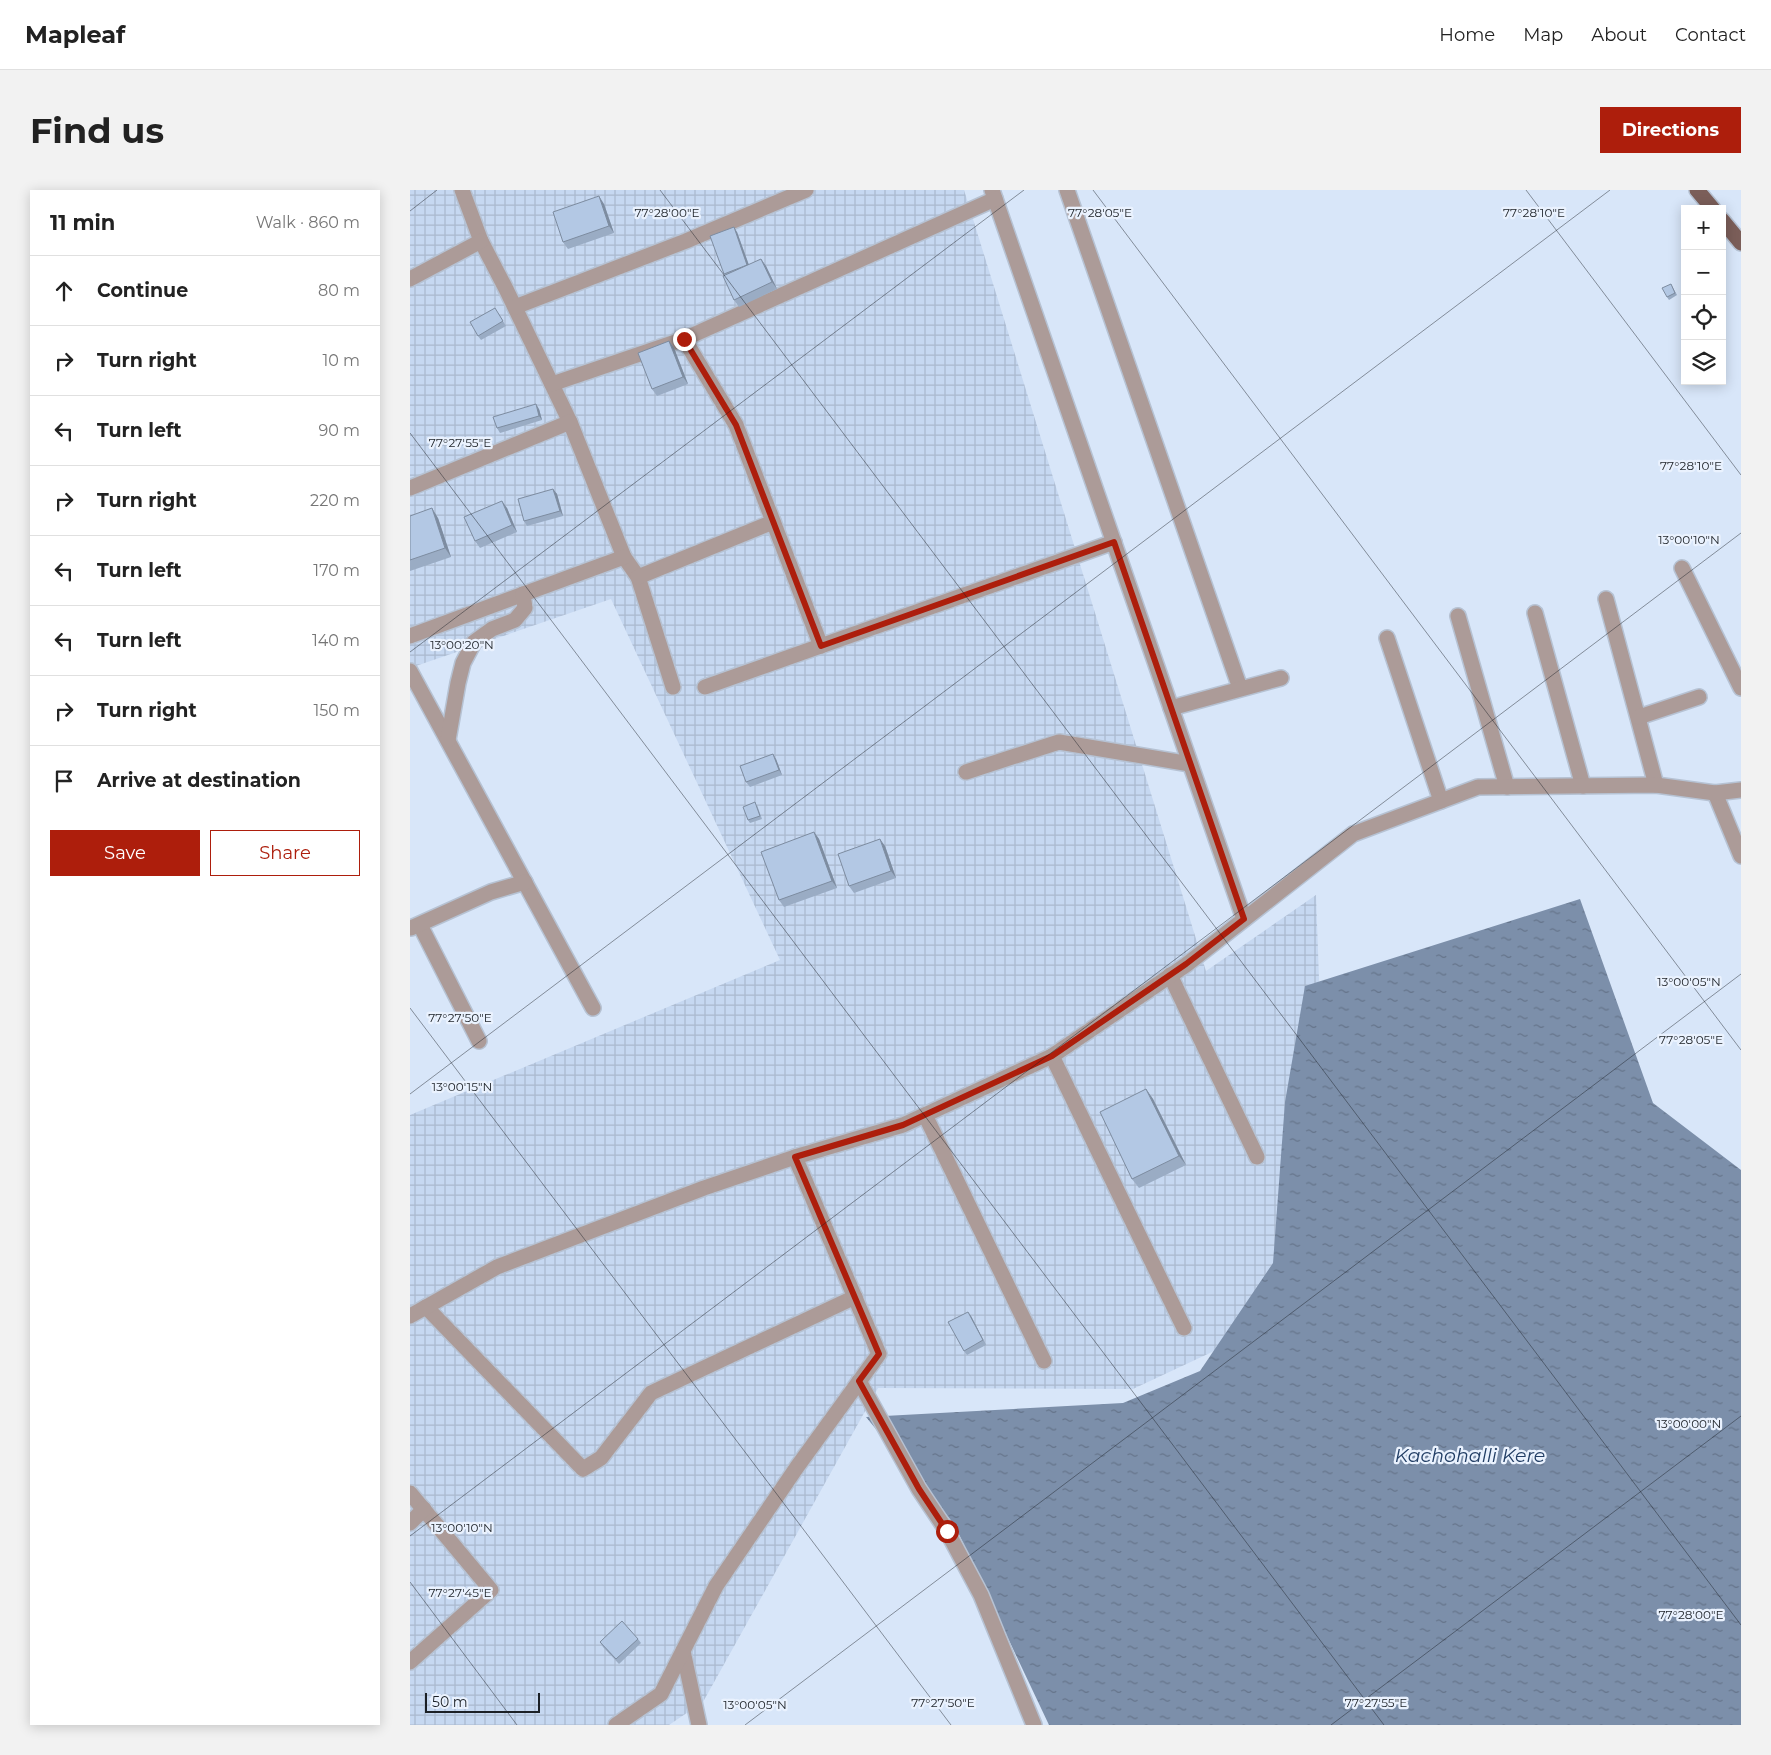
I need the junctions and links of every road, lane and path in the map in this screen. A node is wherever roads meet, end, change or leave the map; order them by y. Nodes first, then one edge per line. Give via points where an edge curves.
1 (462, 190) edge
2 (806, 190) edge
3 (1067, 190) edge
4 (1697, 190) edge
5 (994, 195) edge
6 (1709, 205) edge
7 (1726, 225) edge
8 (481, 241) junction
9 (1741, 243) edge
10 (410, 279) edge
11 (515, 307) junction
12 (684, 339) junction
13 (552, 384) junction
14 (570, 422) junction
15 (410, 488) edge
16 (773, 522) junction
17 (1114, 542) junction
18 (624, 557) junction
19 (1682, 568) dead end
20 (638, 577) junction
21 (523, 594) junction
22 (1606, 599) dead end
23 (1534, 613) dead end
24 (1458, 616) dead end
25 (410, 636) edge
26 (1387, 638) dead end
27 (821, 646) junction
28 (410, 670) edge
29 (1282, 678) dead end
30 (673, 687) dead end
31 (705, 688) dead end
32 (1240, 688) junction
33 (1741, 688) edge
34 (1699, 697) dead end
35 (1171, 708) junction
36 (1639, 717) junction
37 (448, 740) junction
38 (1190, 764) junction
39 (966, 772) dead end
40 (1656, 785) junction
41 (1583, 786) junction
42 (1507, 787) junction
43 (1741, 790) edge
44 (1715, 793) junction
45 (1441, 801) junction
46 (1741, 856) edge
47 (525, 882) junction
48 (1244, 919) junction
49 (415, 927) edge
50 (1170, 975) junction
51 (593, 1008) dead end
52 (479, 1041) dead end
53 (1052, 1056) junction
54 (925, 1114) junction
55 (795, 1157) junction
56 (1257, 1157) dead end
57 (855, 1297) junction
58 (426, 1307) junction
59 (410, 1316) edge
60 (1184, 1328) dead end
61 (1044, 1361) dead end
62 (859, 1381) junction
63 (410, 1493) edge
64 (424, 1510) junction
65 (410, 1523) edge
66 (683, 1651) junction
67 (410, 1662) edge
68 (616, 1725) edge
69 (699, 1725) edge
70 (1034, 1725) edge

1 - 8 street
2 - 11 street via 686,241
3 - 32 street
4 - 6 main road
5 - 12 street
5 - 17 street
7 - 9 main road
8 - 10 street
8 - 11 street
11 - 13 street
12 - 13 street
12 - 16 street via 736,425
13 - 14 street
14 - 15 street
14 - 18 street
16 - 20 street
16 - 27 street
17 - 27 street
17 - 35 street
18 - 20 street
18 - 21 street
19 - 33 street
20 - 30 street
21 - 25 street
21 - 37 street via 525,608 515,620 492,629 474,642 463,663
22 - 36 street
23 - 41 street
24 - 42 street
26 - 45 street
27 - 31 street
28 - 37 street
29 - 32 street
32 - 35 street
34 - 36 street
35 - 38 street
36 - 40 street
37 - 47 street
38 - 39 street via 1059,742
38 - 48 street
40 - 41 street
40 - 44 street
41 - 42 street
42 - 45 street via 1478,787
43 - 44 street
44 - 46 street
45 - 48 street via 1353,834
47 - 49 street via 491,892
47 - 51 street
48 - 50 street
49 - 52 street
50 - 53 street
50 - 56 street
53 - 54 street
53 - 60 street
54 - 55 street via 903,1125
54 - 61 street
55 - 57 street
55 - 58 street via 497,1267
57 - 58 street via 651,1393 602,1458 583,1469
57 - 62 street via 879,1354
58 - 59 street
62 - 66 street via 716,1586
62 - 70 street via 981,1595
63 - 64 street
64 - 65 street
64 - 67 street via 491,1590
66 - 68 street via 661,1694
66 - 69 street

